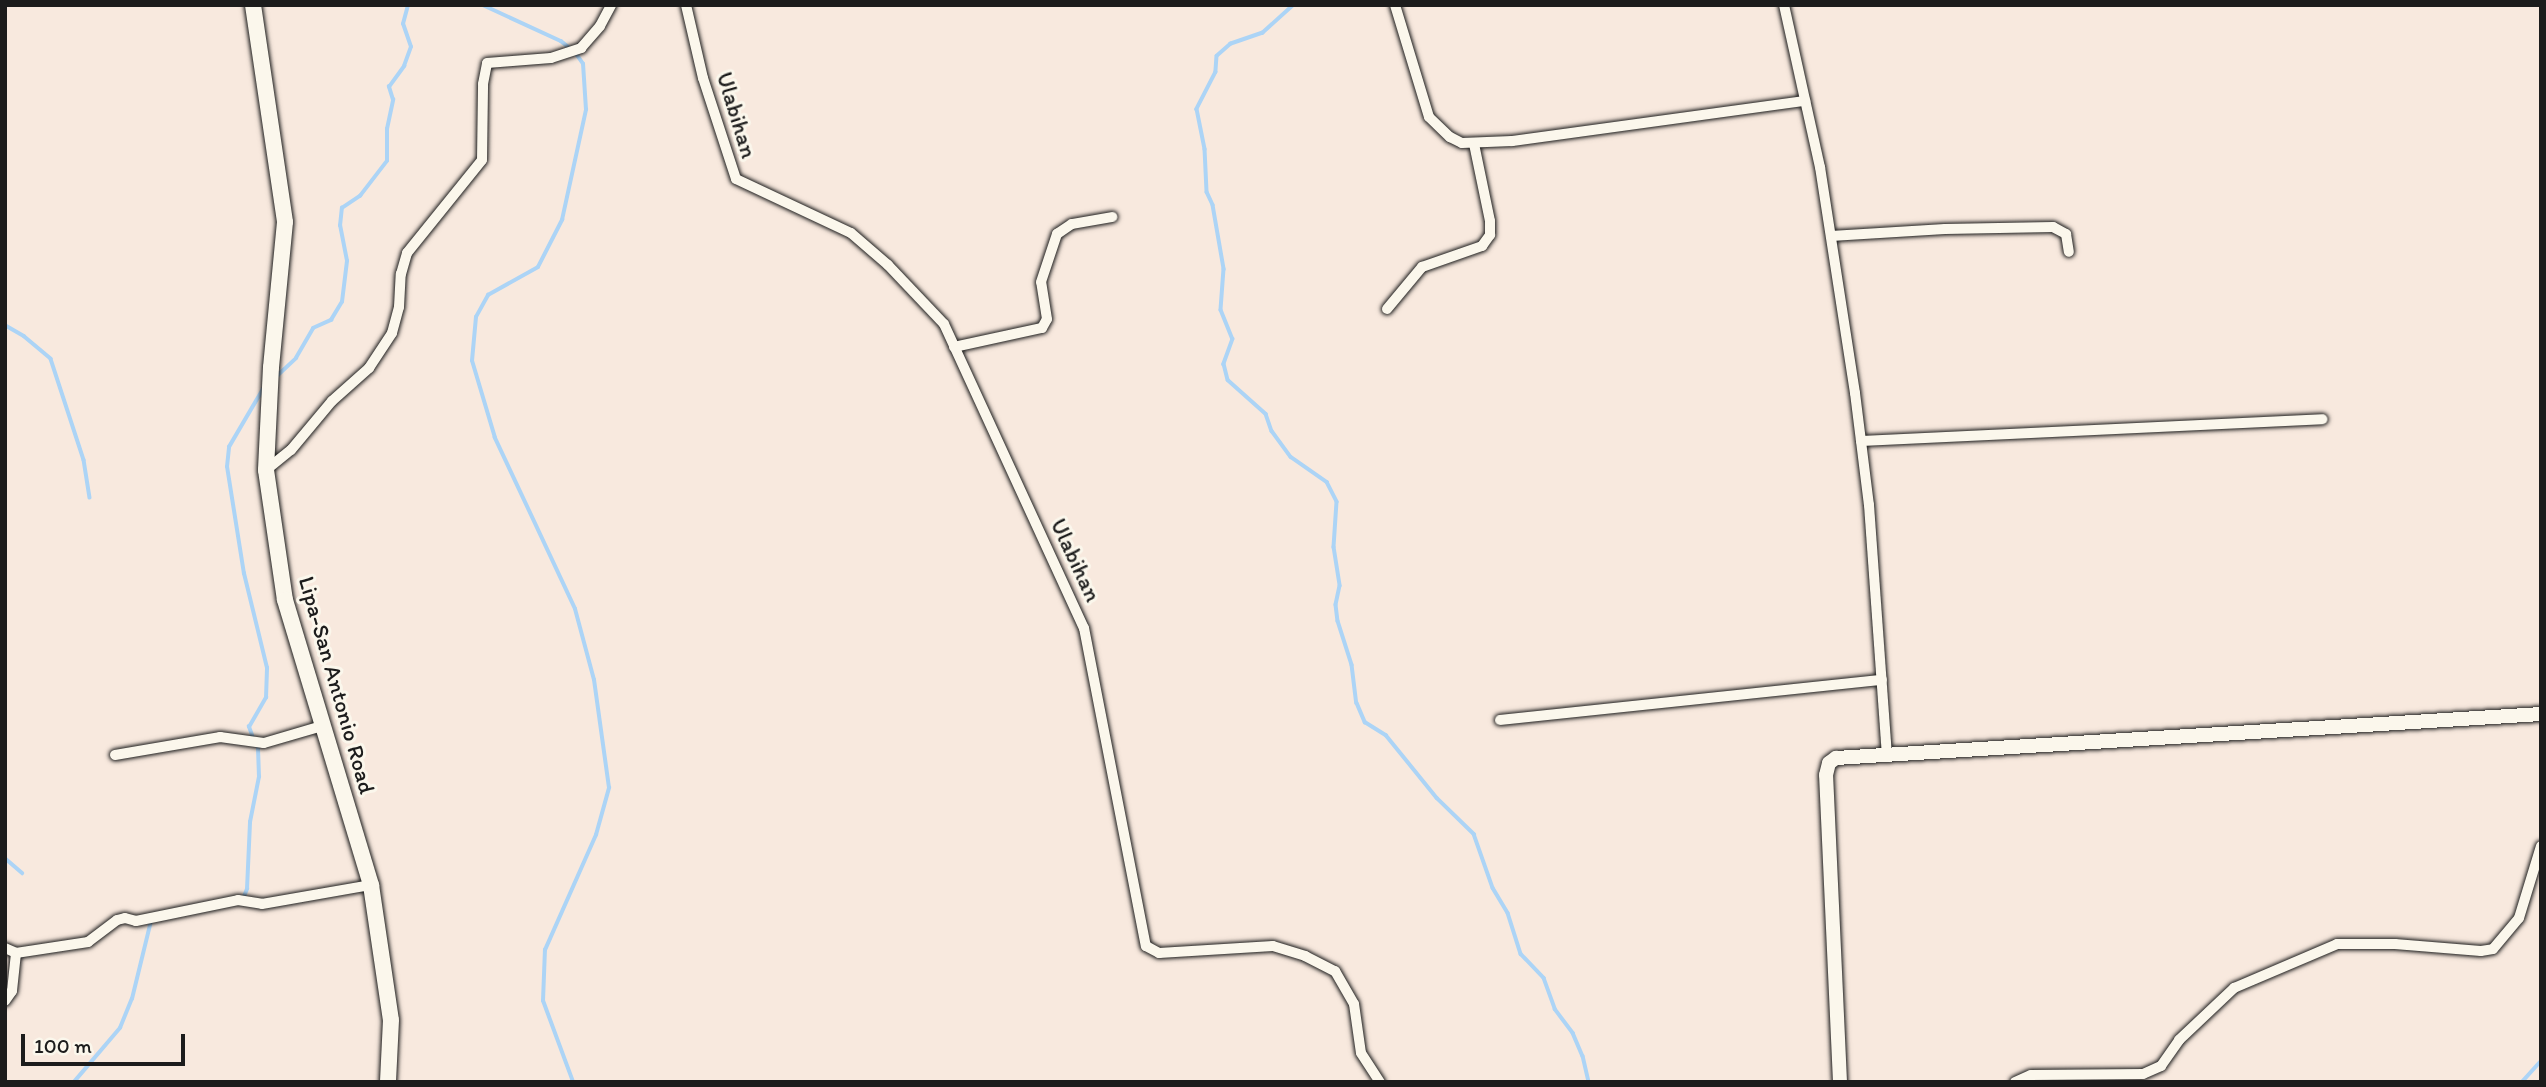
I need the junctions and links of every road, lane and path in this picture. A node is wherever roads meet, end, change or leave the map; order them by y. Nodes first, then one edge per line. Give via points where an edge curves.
1 (253, 5) edge
2 (611, 5) edge
3 (686, 5) edge
4 (1395, 5) edge
5 (1784, 5) edge
6 (1805, 102) junction
7 (1474, 144) junction
8 (1112, 217) dead end
9 (1831, 236) junction
10 (2069, 251) dead end
11 (1388, 309) dead end
12 (954, 347) junction
13 (2322, 419) dead end
14 (1861, 441) junction
15 (266, 470) junction
16 (1882, 680) junction
17 (2541, 714) edge
18 (1500, 720) dead end
19 (322, 726) junction
20 (1887, 754) junction
21 (115, 755) dead end
22 (2541, 846) edge
23 (372, 885) junction
24 (10, 950) edge
25 (5, 1001) edge
26 (388, 1082) edge
27 (1380, 1082) edge
28 (1840, 1082) edge
29 (2015, 1082) edge

1 - 15 main road, Lipa-San Antonio Road via 285,222
2 - 15 street via 581,48 551,58 487,63 482,160 407,253 392,333 369,368
3 - 12 street, Ulabihan via 703,78 736,179 851,233 944,324
4 - 7 street via 1429,117 1450,137
5 - 6 street
6 - 7 street
6 - 9 street
7 - 11 street via 1490,235 1482,246 1422,267
8 - 12 street via 1072,224 1056,234 1041,282 1047,319 1042,328
9 - 10 street via 2053,227 2066,234
9 - 14 street
12 - 27 street, Ulabihan via 1084,628 1146,946 1159,953 1273,946 1335,971 1354,1004 1362,1053
13 - 14 street
14 - 16 street
15 - 19 main road, Lipa-San Antonio Road via 285,600
16 - 18 street
16 - 20 street
17 - 20 street
19 - 21 street via 264,743 220,737
19 - 23 main road, Lipa-San Antonio Road
20 - 28 street via 1836,758 1826,775
22 - 29 street via 2519,918 2493,949 2337,944 2234,988 2179,1040 2161,1066 2143,1074 2031,1075
23 - 24 street via 262,904 238,900 136,921 117,919 88,942
23 - 26 main road, Lipa-San Antonio Road via 391,1020
24 - 25 street via 12,990

